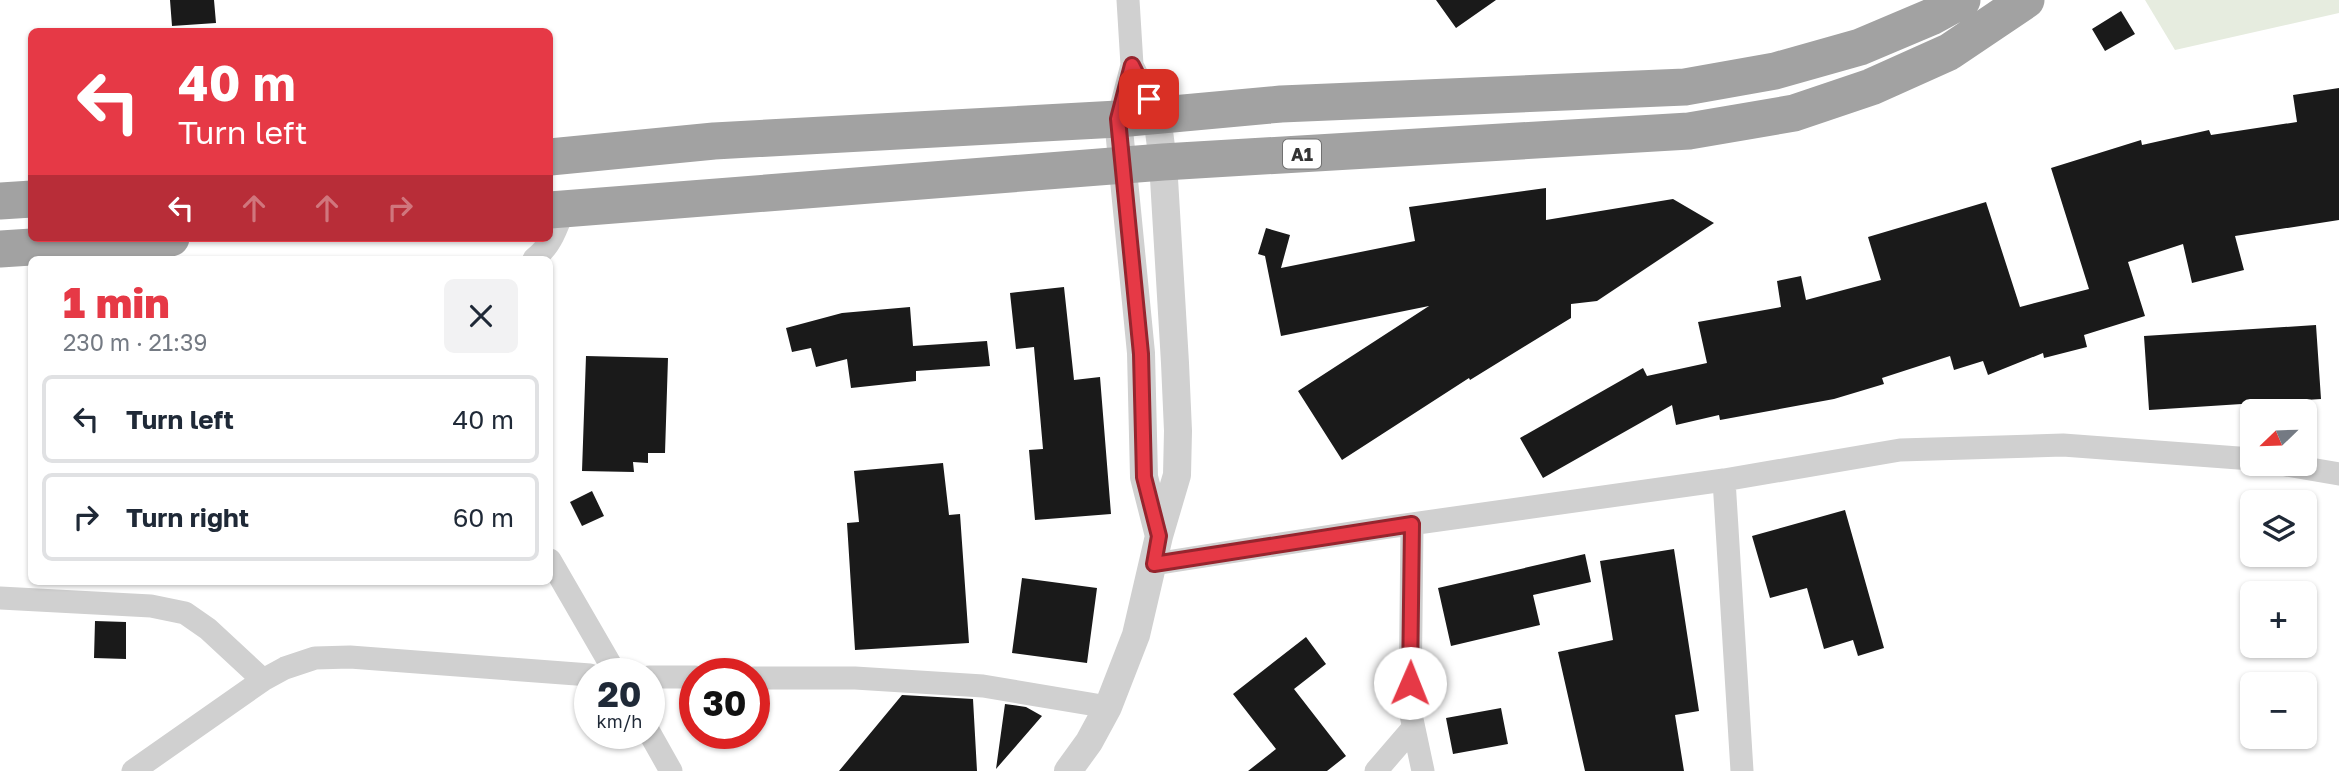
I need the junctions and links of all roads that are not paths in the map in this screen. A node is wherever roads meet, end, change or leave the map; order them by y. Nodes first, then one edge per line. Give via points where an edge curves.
1 (1128, 0) edge
2 (1962, 0) edge
3 (2026, 0) edge
4 (1132, 65) junction
5 (1157, 116) junction
6 (1118, 119) junction
7 (553, 157) edge
8 (1163, 162) junction
9 (1122, 165) junction
10 (28, 199) edge
11 (0, 201) edge
12 (556, 210) edge
13 (553, 232) edge
14 (109, 242) edge
15 (550, 242) edge
16 (0, 249) edge
17 (538, 256) edge
18 (2240, 458) edge
19 (2317, 470) edge
20 (2339, 474) edge
21 (1724, 480) junction
22 (1412, 524) junction
23 (1159, 536) junction
24 (1154, 564) junction
25 (553, 565) edge
26 (0, 598) edge
27 (607, 658) edge
28 (574, 674) edge
29 (770, 678) edge
30 (263, 680) junction
31 (1108, 707) junction
32 (1413, 728) junction
33 (659, 749) edge
34 (133, 771) edge
35 (671, 771) edge
36 (1068, 771) edge
37 (1376, 771) edge
38 (1423, 771) edge
39 (1742, 771) edge

1 - 4 street
2 - 5 highway via 1860,47 1775,71 1685,87 1281,104
3 - 8 highway, A1 via 1949,52 1871,88 1794,113 1689,131
4 - 5 street
4 - 6 street
5 - 6 highway
5 - 8 street
6 - 7 highway via 714,141
6 - 9 street
8 - 9 highway, A1
8 - 23 street via 1178,431 1177,475
9 - 12 highway, A1
9 - 23 street via 1141,354 1144,477
10 - 11 highway
12 - 13 street
14 - 16 highway
15 - 17 street
18 - 21 street via 2063,445 1900,450
19 - 20 street
21 - 22 street
21 - 39 street
22 - 24 street
22 - 32 street
23 - 24 street
24 - 31 street via 1136,635
25 - 27 street
26 - 30 street via 151,606 185,613
28 - 30 street via 338,657 316,658
29 - 31 street via 983,686
30 - 34 street
31 - 36 street
32 - 37 street
32 - 38 street
33 - 35 street

